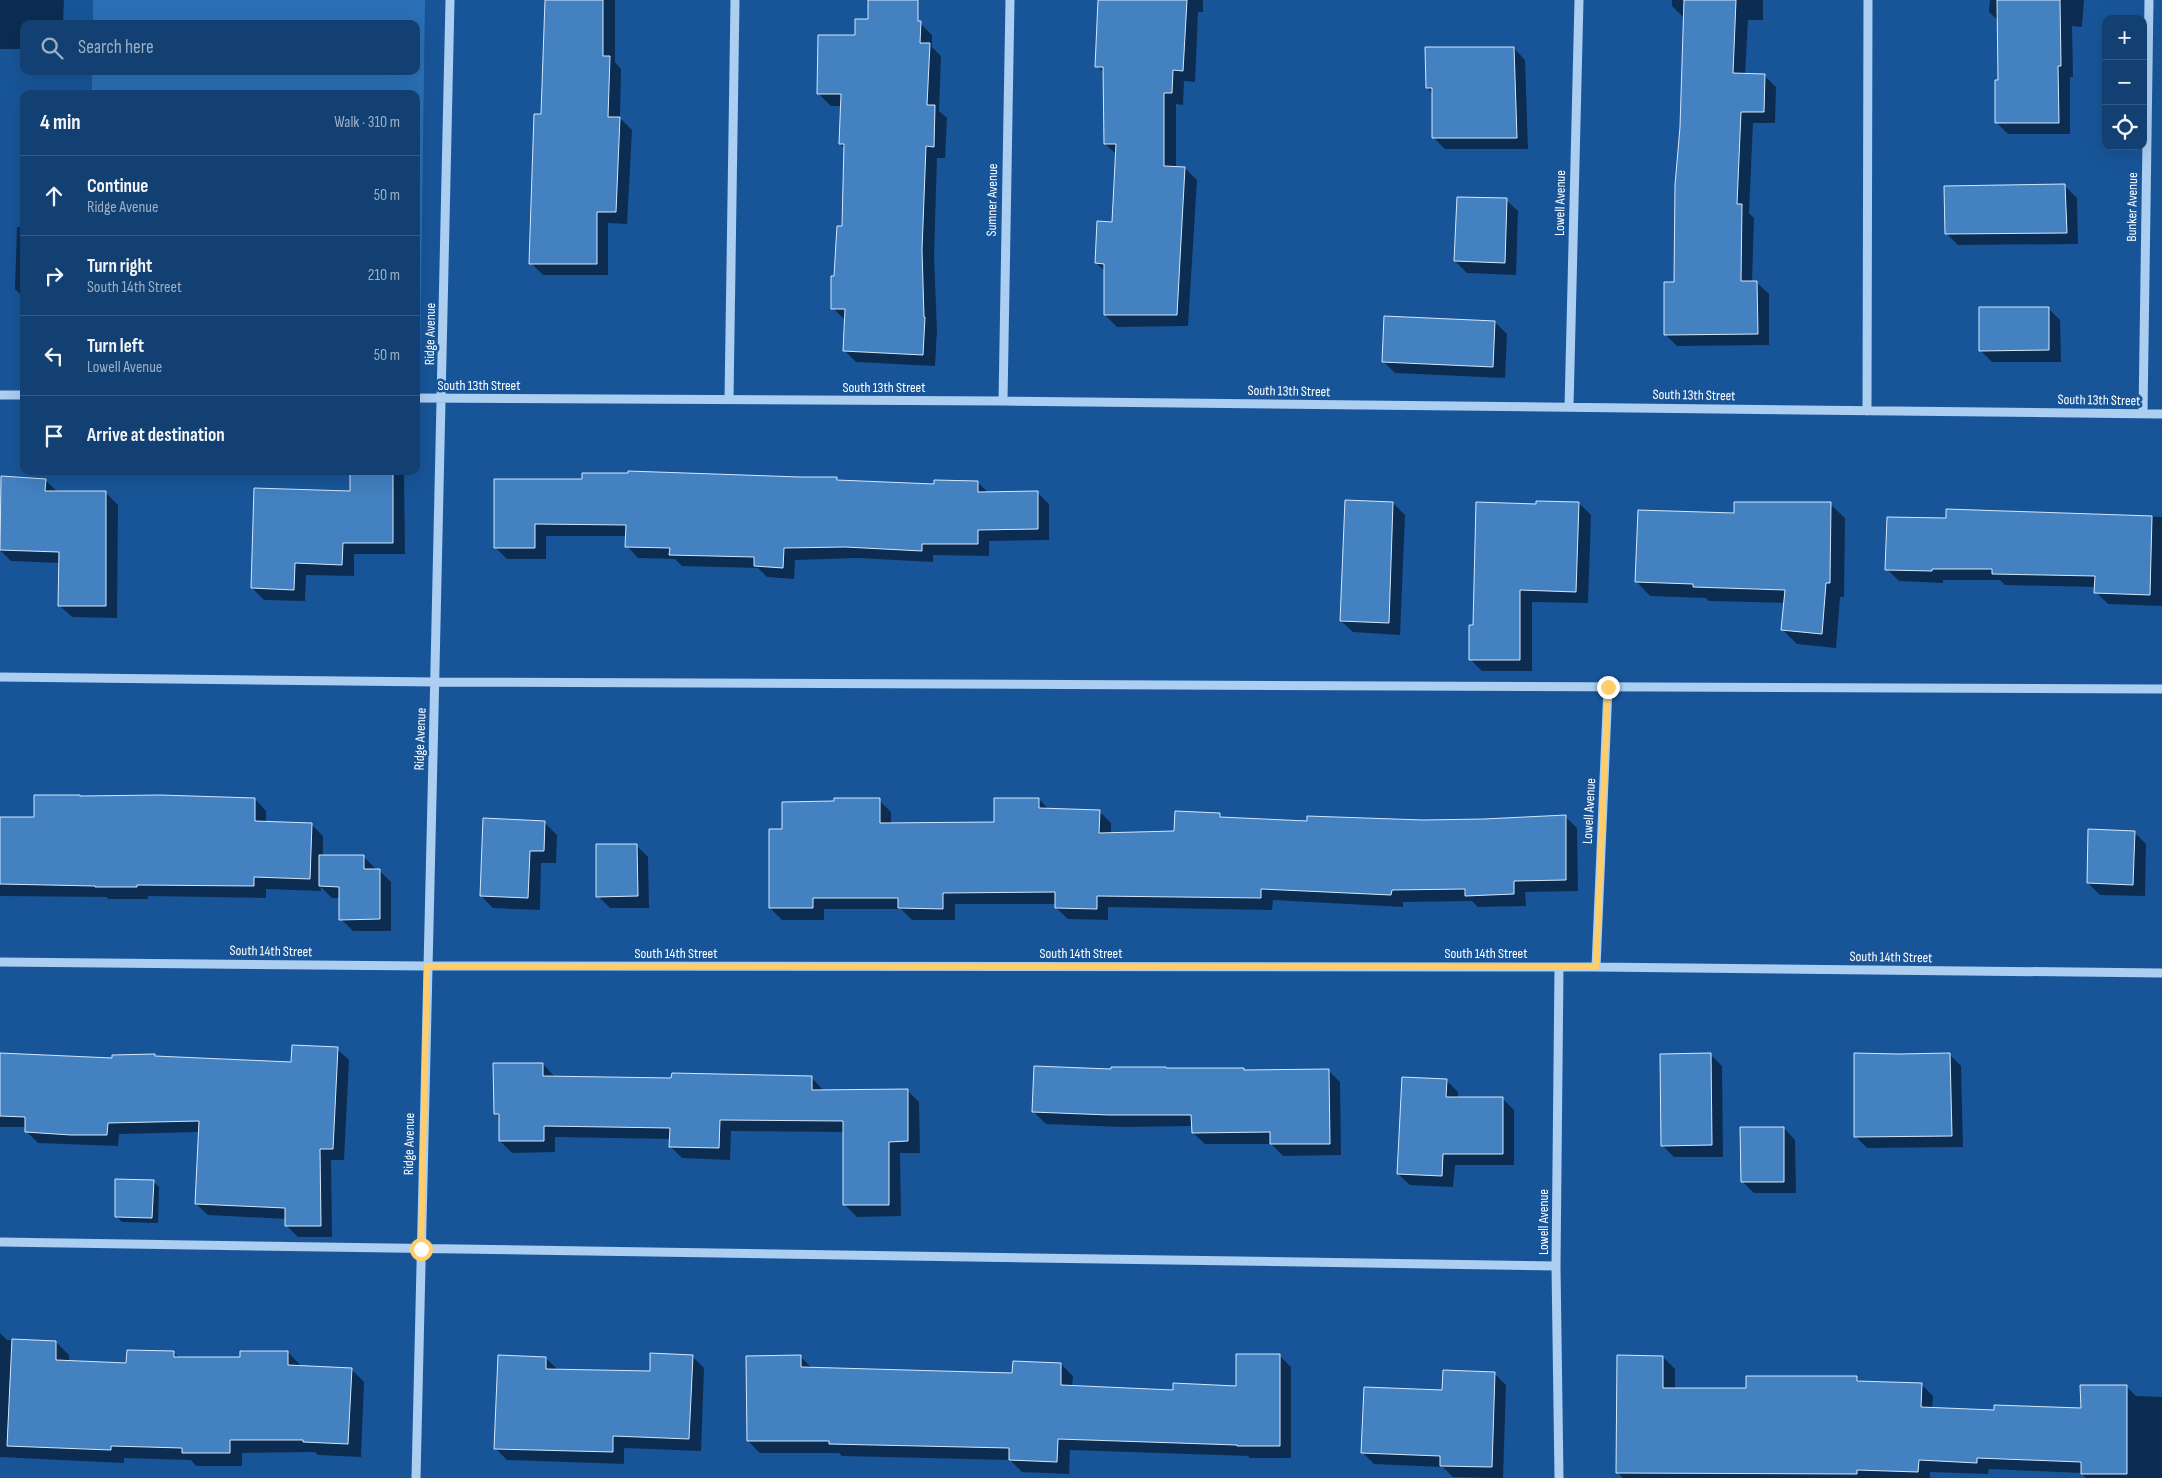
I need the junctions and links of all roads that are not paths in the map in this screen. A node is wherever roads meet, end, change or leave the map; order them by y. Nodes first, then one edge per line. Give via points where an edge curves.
1 (450, 0) edge
2 (735, 0) edge
3 (1010, 0) edge
4 (1579, 0) edge
5 (1868, 0) edge
6 (2148, 0) edge
7 (0, 394) edge
8 (20, 395) edge
9 (420, 398) edge
10 (443, 398) junction
11 (730, 399) junction
12 (1002, 401) junction
13 (1569, 407) junction
14 (1867, 411) junction
15 (2143, 414) junction
16 (2162, 414) edge
17 (0, 677) edge
18 (436, 682) junction
19 (1608, 687) junction
20 (2162, 689) edge
21 (0, 962) edge
22 (427, 966) junction
23 (1558, 967) junction
24 (1596, 967) junction
25 (2162, 974) edge
26 (0, 1242) edge
27 (421, 1249) junction
28 (1556, 1266) junction
29 (416, 1478) edge
30 (1559, 1478) edge

1 - 10 street, Ridge Avenue
2 - 11 street
3 - 12 street, Sumner Avenue
4 - 13 street, Lowell Avenue
5 - 14 street
6 - 15 street, Bunker Avenue
7 - 8 street
9 - 10 street, South 13th Street
10 - 11 street, South 13th Street
10 - 18 street, Ridge Avenue
11 - 12 street, South 13th Street
12 - 13 street, South 13th Street
13 - 14 street, South 13th Street
14 - 15 street, South 13th Street
15 - 16 street, South 13th Street
17 - 18 street
18 - 19 street
18 - 22 street, Ridge Avenue
19 - 20 street
19 - 24 street, Lowell Avenue
21 - 22 street, South 14th Street
22 - 23 street, South 14th Street
22 - 27 street, Ridge Avenue
23 - 24 street, South 14th Street
23 - 28 street, Lowell Avenue
24 - 25 street, South 14th Street
26 - 27 street
27 - 28 street
27 - 29 street, Ridge Avenue
28 - 30 street, Lowell Avenue

